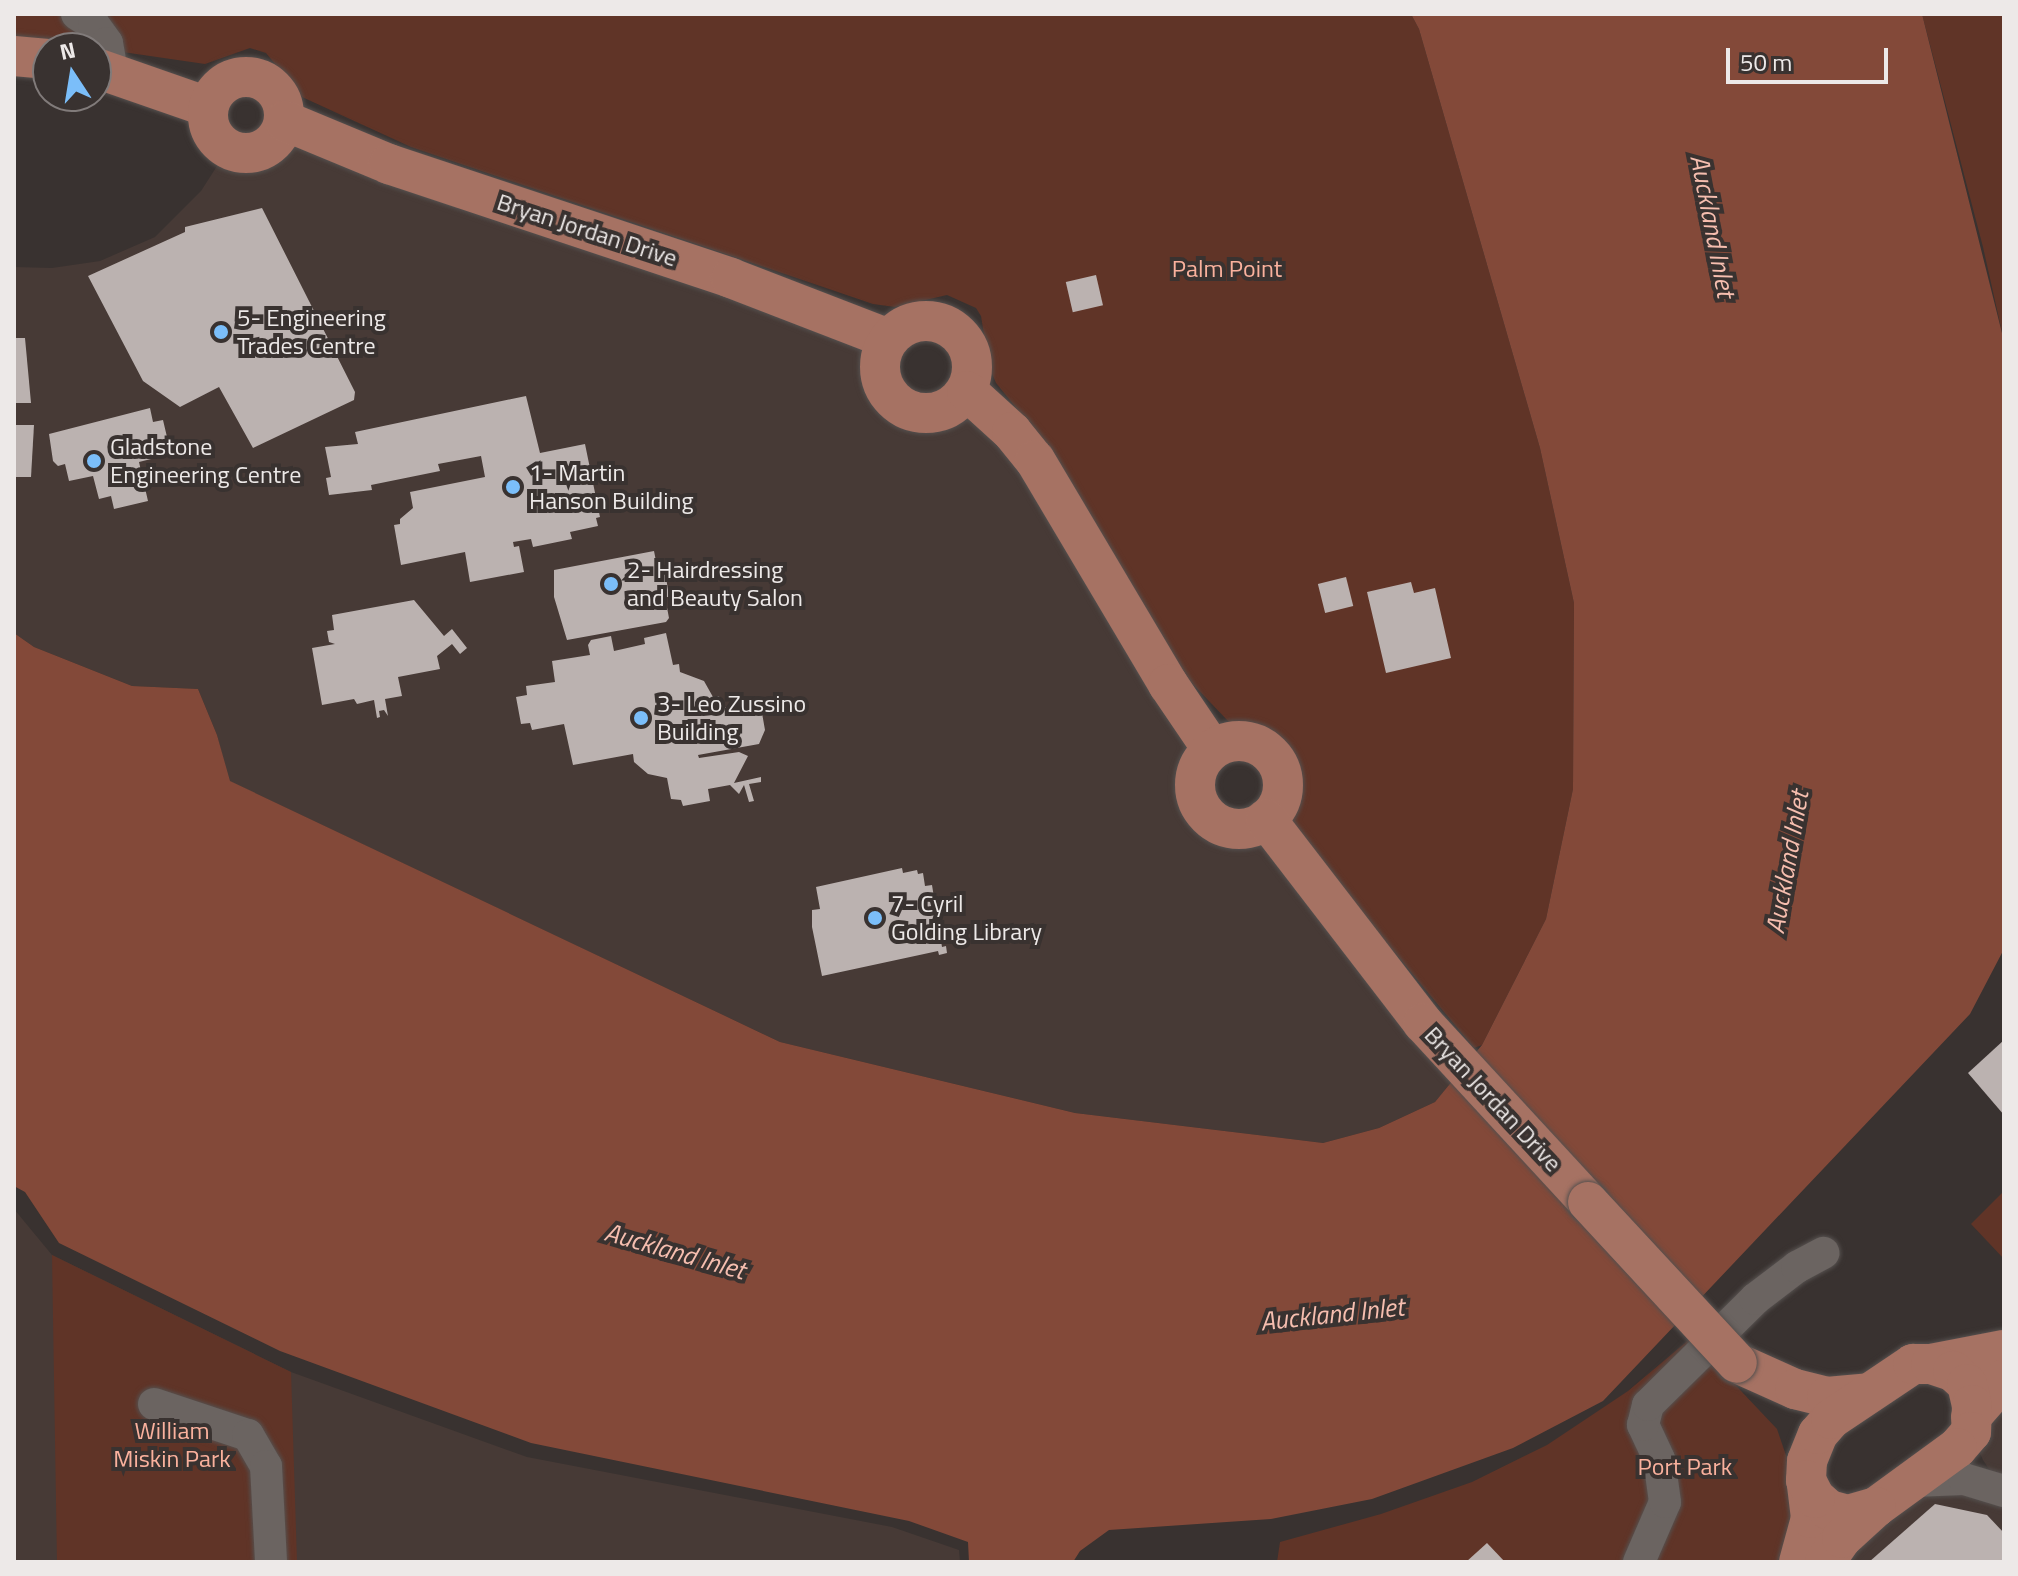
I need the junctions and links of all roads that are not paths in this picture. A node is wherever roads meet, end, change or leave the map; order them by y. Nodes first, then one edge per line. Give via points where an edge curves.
1 (77, 14) edge
2 (99, 32) edge
3 (112, 73) edge
4 (208, 107) junction
5 (285, 121) junction
6 (889, 339) junction
7 (967, 391) junction
8 (1212, 749) junction
9 (1266, 819) junction
10 (1823, 1253) dead end
11 (2004, 1350) edge
12 (1737, 1363) junction
13 (1931, 1364) junction
14 (2004, 1379) edge
15 (1869, 1393) junction
16 (154, 1404) dead end
17 (1971, 1424) junction
18 (1806, 1470) junction
19 (1914, 1481) junction
20 (2004, 1492) edge
21 (1876, 1507) junction
22 (271, 1562) edge
23 (1639, 1562) edge
24 (1799, 1562) edge
25 (1825, 1562) edge

1 - 2 street
3 - 4 main road
4 - 5 main road via 223,84 261,79 280,96
4 - 5 main road via 218,142 242,153 270,146
5 - 6 main road, Bryan Jordan Drive via 389,164 731,278
6 - 7 main road via 910,324 949,326 961,336 973,363
6 - 7 main road via 880,372 895,402 909,411 941,412
7 - 8 main road via 1035,460
8 - 9 main road via 1226,742 1256,743 1278,764 1283,794
8 - 9 main road via 1195,775 1199,806 1222,826 1253,827
9 - 12 main road, Bryan Jordan Drive, bridge via 1423,1023
10 - 23 street via 1755,1299 1648,1405 1643,1425 1659,1459 1665,1502
11 - 13 main road
12 - 15 main road, Bryan Jordan Drive via 1827,1397
12 - 18 main road, Bryan Jordan Drive via 1781,1394 1797,1420
13 - 15 main road via 1913,1364
13 - 17 main road via 1953,1371 1967,1384
14 - 17 main road
15 - 18 main road via 1818,1434
16 - 22 street via 248,1435 266,1466
17 - 19 main road via 1957,1448
17 - 20 street via 1983,1460
18 - 21 main road via 1815,1498 1829,1510 1848,1515
18 - 24 main road, Bryan Jordan Drive via 1811,1518
19 - 20 street via 1964,1479
19 - 21 main road
21 - 25 main road

